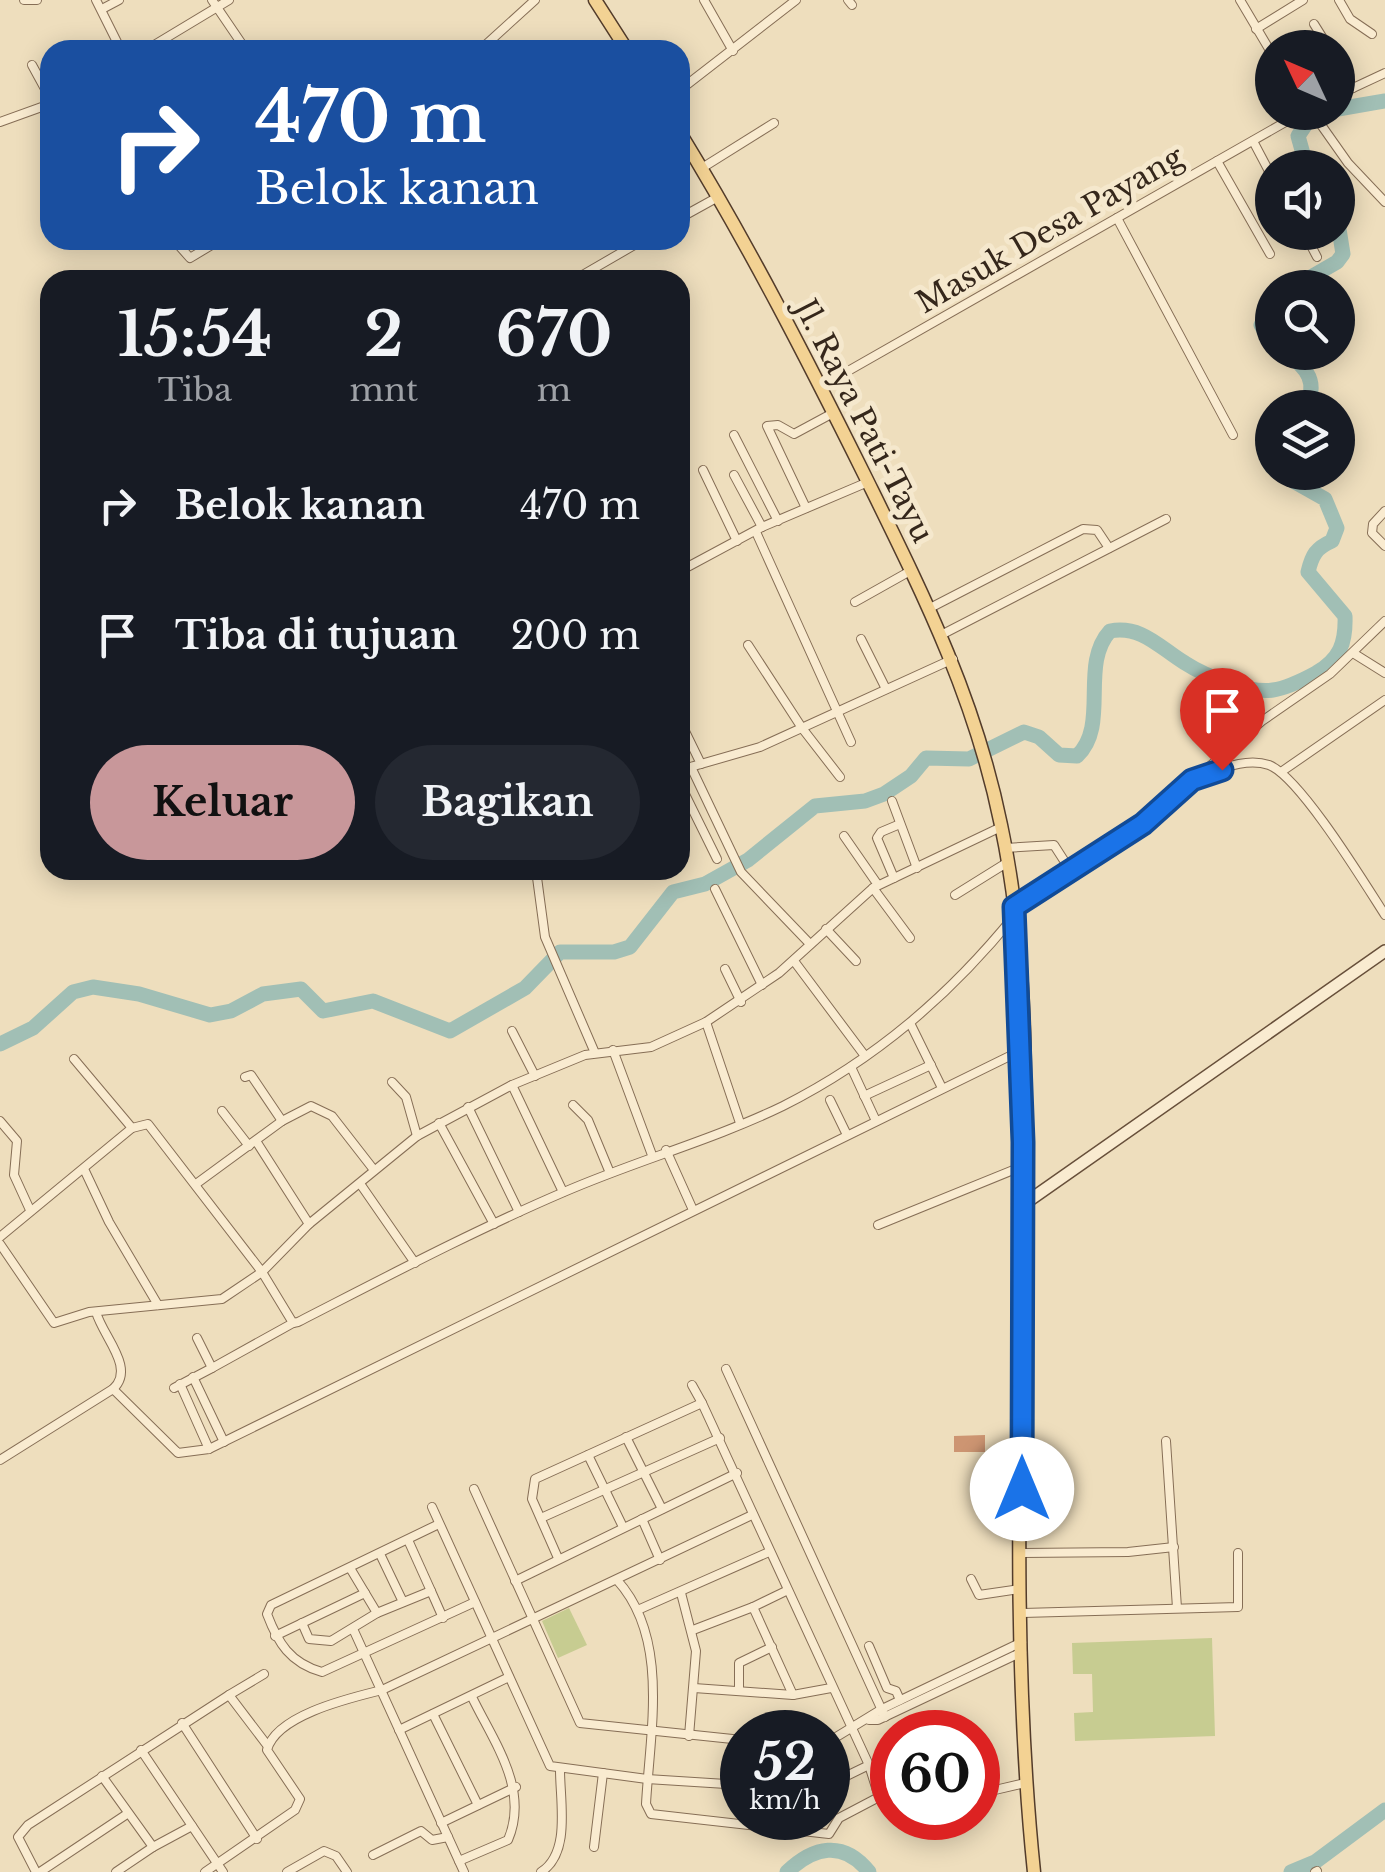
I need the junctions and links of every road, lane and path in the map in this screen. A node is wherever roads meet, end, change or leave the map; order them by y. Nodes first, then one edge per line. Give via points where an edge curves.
1 (24, 0) edge
2 (36, 0) edge
3 (96, 0) edge
4 (120, 0) edge
5 (229, 0) edge
6 (535, 0) edge
7 (596, 0) edge
8 (704, 0) edge
9 (796, 0) edge
10 (1240, 0) edge
11 (1303, 0) edge
12 (1339, 0) edge
13 (214, 4) edge
14 (102, 9) junction
15 (1314, 24) dead end
16 (1256, 29) joint
17 (1318, 30) edge
18 (1372, 34) dead end
19 (116, 40) edge
20 (161, 40) edge
21 (239, 40) edge
22 (491, 40) edge
23 (621, 40) edge
24 (733, 51) junction
25 (32, 65) dead end
26 (1385, 73) edge
27 (40, 81) edge
28 (690, 83) edge
29 (1355, 87) edge
30 (40, 105) edge
31 (0, 122) edge
32 (774, 123) dead end
33 (1272, 130) edge
34 (1326, 130) edge
35 (1253, 141) junction
36 (690, 149) edge
37 (1258, 150) edge
38 (1217, 162) junction
39 (702, 168) junction
40 (718, 196) junction
41 (1385, 202) edge
42 (690, 212) edge
43 (1118, 218) junction
44 (182, 250) edge
45 (202, 250) edge
46 (615, 250) edge
47 (1313, 250) edge
48 (1270, 254) dead end
49 (1317, 257) dead end
50 (588, 270) edge
51 (820, 387) junction
52 (833, 413) junction
53 (734, 435) dead end
54 (1233, 435) dead end
55 (703, 470) dead end
56 (734, 475) dead end
57 (868, 482) junction
58 (806, 508) junction
59 (1385, 512) edge
60 (1166, 519) dead end
61 (778, 521) junction
62 (758, 529) junction
63 (738, 541) junction
64 (1385, 546) edge
65 (1109, 548) junction
66 (690, 567) edge
67 (912, 570) junction
68 (855, 602) dead end
69 (930, 608) junction
70 (1385, 620) edge
71 (943, 634) junction
72 (861, 639) dead end
73 (748, 645) dead end
74 (1353, 653) junction
75 (954, 658) junction
76 (1385, 673) edge
77 (886, 688) junction
78 (1385, 700) edge
79 (836, 711) junction
80 (802, 728) junction
81 (852, 742) dead end
82 (690, 750) edge
83 (696, 766) junction
84 (690, 768) edge
85 (1280, 772) junction
86 (840, 777) dead end
87 (1192, 780) junction
88 (892, 802) dead end
89 (690, 804) edge
90 (900, 824) junction
91 (1002, 827) junction
92 (844, 836) dead end
93 (1006, 855) junction
94 (718, 859) dead end
95 (917, 868) junction
96 (1072, 873) junction
97 (894, 878) junction
98 (537, 880) edge
99 (876, 886) junction
100 (714, 889) dead end
101 (955, 895) dead end
102 (1015, 911) junction
103 (1385, 915) edge
104 (826, 929) junction
105 (910, 938) dead end
106 (810, 944) junction
107 (1385, 951) edge
108 (794, 961) junction
109 (856, 962) dead end
110 (724, 970) dead end
111 (762, 985) junction
112 (741, 1002) junction
113 (706, 1022) junction
114 (911, 1024) junction
115 (512, 1031) dead end
116 (614, 1050) junction
117 (1022, 1050) junction
118 (595, 1053) junction
119 (866, 1056) junction
120 (74, 1059) dead end
121 (930, 1065) junction
122 (851, 1067) junction
123 (535, 1076) junction
124 (245, 1078) dead end
125 (392, 1082) dead end
126 (512, 1085) junction
127 (942, 1088) junction
128 (864, 1096) junction
129 (830, 1100) dead end
130 (573, 1106) dead end
131 (468, 1107) junction
132 (222, 1111) dead end
133 (0, 1121) edge
134 (282, 1121) junction
135 (876, 1121) junction
136 (740, 1122) junction
137 (440, 1123) junction
138 (132, 1128) junction
139 (848, 1135) junction
140 (417, 1136) junction
141 (252, 1144) junction
142 (666, 1150) junction
143 (652, 1155) junction
144 (1024, 1166) junction
145 (84, 1169) junction
146 (374, 1170) junction
147 (610, 1173) junction
148 (196, 1184) junction
149 (361, 1185) junction
150 (563, 1192) junction
151 (1024, 1204) junction
152 (30, 1210) junction
153 (693, 1210) junction
154 (519, 1212) junction
155 (309, 1224) junction
156 (494, 1224) junction
157 (878, 1225) dead end
158 (0, 1241) edge
159 (415, 1262) junction
160 (262, 1272) junction
161 (158, 1305) junction
162 (96, 1312) junction
163 (293, 1323) junction
164 (197, 1338) dead end
165 (212, 1368) junction
166 (726, 1369) dead end
167 (194, 1378) junction
168 (692, 1385) dead end
169 (112, 1389) junction
170 (702, 1403) junction
171 (626, 1437) junction
172 (720, 1438) junction
173 (1166, 1441) dead end
174 (224, 1442) junction
175 (209, 1449) junction
176 (588, 1455) junction
177 (0, 1460) edge
178 (644, 1472) junction
179 (736, 1473) junction
180 (474, 1489) dead end
181 (605, 1490) junction
182 (432, 1508) dead end
183 (662, 1510) junction
184 (752, 1516) junction
185 (541, 1518) junction
186 (642, 1519) junction
187 (439, 1524) junction
188 (624, 1527) junction
189 (408, 1540) junction
190 (1174, 1547) junction
191 (769, 1552) junction
192 (1022, 1553) junction
193 (1238, 1553) dead end
194 (380, 1554) junction
195 (558, 1558) junction
196 (660, 1560) junction
197 (350, 1568) junction
198 (970, 1579) dead end
199 (515, 1580) junction
200 (617, 1580) junction
201 (1022, 1588) junction
202 (431, 1591) junction
203 (786, 1591) junction
204 (366, 1593) junction
205 (681, 1593) junction
206 (402, 1602) junction
207 (475, 1602) junction
208 (753, 1606) junction
209 (1178, 1608) junction
210 (640, 1609) junction
211 (377, 1612) junction
212 (1023, 1613) junction
213 (442, 1618) junction
214 (534, 1620) junction
215 (302, 1623) junction
216 (693, 1630) junction
217 (354, 1631) junction
218 (275, 1636) junction
219 (491, 1639) junction
220 (869, 1646) dead end
221 (772, 1647) junction
222 (1022, 1647) junction
223 (363, 1655) junction
224 (264, 1674) dead end
225 (509, 1678) junction
226 (694, 1688) junction
227 (831, 1688) junction
228 (382, 1690) junction
229 (738, 1691) junction
230 (229, 1695) junction
231 (793, 1695) junction
232 (472, 1697) junction
233 (908, 1700) junction
234 (883, 1710) edge
235 (890, 1710) edge
236 (433, 1714) junction
237 (870, 1720) edge
238 (182, 1723) junction
239 (400, 1730) junction
240 (852, 1730) junction
241 (648, 1732) junction
242 (689, 1736) junction
243 (720, 1738) edge
244 (267, 1744) junction
245 (141, 1750) junction
246 (869, 1765) junction
247 (560, 1770) junction
248 (603, 1774) junction
249 (850, 1774) edge
250 (102, 1776) junction
251 (648, 1779) junction
252 (720, 1783) edge
253 (1025, 1783) junction
254 (516, 1787) junction
255 (1000, 1789) edge
256 (478, 1805) junction
257 (850, 1812) edge
258 (127, 1814) junction
259 (720, 1820) edge
260 (441, 1823) junction
261 (192, 1826) junction
262 (448, 1838) junction
263 (256, 1839) junction
264 (153, 1847) junction
265 (594, 1848) dead end
266 (372, 1855) dead end
267 (459, 1861) junction
268 (130, 1868) edge
269 (220, 1868) edge
270 (38, 1872) edge
271 (116, 1872) edge
272 (205, 1872) edge
273 (287, 1872) edge
274 (347, 1872) edge
275 (464, 1872) edge
276 (541, 1872) edge
277 (1034, 1872) edge

1 - 2 street
3 - 14 street
4 - 14 street
5 - 13 street
6 - 22 street
7 - 23 main road
8 - 24 street
9 - 24 street
10 - 16 street
11 - 16 street
12 - 18 street via 1350,19
13 - 20 street
13 - 21 street
14 - 19 street
15 - 17 street
24 - 28 street
25 - 27 street
26 - 29 street
30 - 31 street
32 - 39 street
33 - 35 street, Masuk Desa Payang
34 - 41 street
35 - 37 street
35 - 38 street, Masuk Desa Payang
36 - 39 main road, Jl. Raya Pati-Tayu
38 - 43 street, Masuk Desa Payang
38 - 48 street
39 - 40 main road, Jl. Raya Pati-Tayu
40 - 42 street
40 - 51 main road, Jl. Raya Pati-Tayu
43 - 51 street, Masuk Desa Payang
43 - 54 street
44 - 45 street via 188,258
46 - 50 street
47 - 49 street
51 - 52 main road, Jl. Raya Pati-Tayu
52 - 57 main road, Jl. Raya Pati-Tayu
52 - 58 street via 794,434 766,426
53 - 61 street
55 - 63 street
56 - 62 street
57 - 58 street
57 - 67 main road, Jl. Raya Pati-Tayu
58 - 61 street
59 - 64 street via 1372,532
60 - 65 street
61 - 62 street
62 - 63 street
62 - 79 street
63 - 66 street
65 - 69 street via 1097,530 1083,529
65 - 71 street
67 - 68 street
67 - 69 main road, Jl. Raya Pati-Tayu
69 - 71 main road, Jl. Raya Pati-Tayu
70 - 74 street
71 - 75 main road, Jl. Raya Pati-Tayu
72 - 77 street
73 - 80 street
74 - 76 street
74 - 87 street
75 - 77 street
75 - 91 main road, Jl. Raya Pati-Tayu
77 - 79 street
78 - 85 street
79 - 80 street
79 - 81 street
80 - 83 street
80 - 86 street
82 - 83 street
83 - 84 street
83 - 106 street via 738,867
85 - 87 street via 1237,764
85 - 103 street
87 - 96 street
88 - 90 street
89 - 94 street
90 - 95 street
90 - 97 street via 877,838
91 - 93 main road
91 - 95 street
92 - 99 street
93 - 96 street via 1054,845
93 - 101 street
93 - 102 main road
95 - 97 street
96 - 102 street
97 - 99 street
98 - 118 street via 545,937
99 - 104 street
99 - 105 street
100 - 111 street
102 - 114 street
102 - 117 main road
104 - 106 street
104 - 109 street
106 - 108 street
107 - 151 street
108 - 111 street
108 - 119 street
110 - 112 street
111 - 112 street
112 - 113 street
113 - 116 street via 651,1047
113 - 136 street
114 - 119 street
114 - 121 street
115 - 123 street
116 - 118 street
116 - 143 street
117 - 127 street
117 - 144 main road
118 - 123 street
119 - 122 street
120 - 138 street
121 - 127 street
121 - 128 street
122 - 128 street
122 - 136 street
123 - 126 street
124 - 134 street via 260,1082
125 - 140 street via 406,1097
126 - 131 street
126 - 150 street
127 - 135 street
128 - 135 street
129 - 139 street
130 - 147 street via 588,1120
131 - 137 street
131 - 154 street
132 - 141 street
133 - 152 street via 17,1141 14,1174
134 - 141 street
134 - 146 street via 312,1106 326,1110
135 - 139 street
136 - 142 street
137 - 140 street
137 - 156 street
138 - 145 street
138 - 148 street via 154,1126
139 - 153 street
140 - 146 street
141 - 148 street
141 - 155 street
142 - 143 street
142 - 153 street
143 - 147 street
144 - 151 main road
144 - 157 street
145 - 152 street
145 - 161 street
146 - 149 street
147 - 150 street
148 - 160 street
149 - 155 street
149 - 159 street
150 - 154 street
151 - 192 main road
152 - 158 street
153 - 174 street
154 - 156 street
155 - 160 street
156 - 159 street
158 - 162 street via 52,1321
159 - 163 street
160 - 161 street via 228,1298
160 - 163 street
161 - 162 street
162 - 169 street via 123,1369
163 - 165 street
164 - 165 street
165 - 167 street
166 - 234 street
167 - 174 street
167 - 175 street via 177,1386
168 - 170 street
169 - 175 street via 178,1453
169 - 177 street
170 - 171 street
170 - 172 street
171 - 176 street
171 - 178 street
172 - 178 street
172 - 179 street
173 - 190 street
174 - 175 street
176 - 181 street
176 - 185 street via 535,1479 530,1492
178 - 181 street
178 - 183 street
179 - 183 street
179 - 184 street
180 - 199 street
181 - 185 street
181 - 188 street
182 - 187 street
183 - 186 street
184 - 191 street
184 - 196 street
185 - 195 street
186 - 188 street
186 - 196 street
187 - 189 street
187 - 207 street
188 - 195 street
189 - 194 street
189 - 202 street
190 - 192 street
190 - 209 street
191 - 203 street
191 - 205 street
192 - 201 main road
193 - 209 street via 1239,1606
194 - 197 street
194 - 206 street
195 - 199 street
196 - 200 street
197 - 204 street
197 - 218 street via 271,1605 267,1614
198 - 201 street via 980,1595
199 - 214 street
200 - 210 street
200 - 214 street
201 - 212 main road
202 - 206 street
202 - 213 street
203 - 208 street
203 - 227 street
204 - 211 street
204 - 215 street
205 - 210 street
205 - 216 street
206 - 211 street
207 - 213 street
207 - 219 street
208 - 216 street
208 - 221 street
209 - 212 street
210 - 241 street via 652,1648
211 - 217 street
212 - 222 main road
213 - 223 street
214 - 219 street
214 - 241 street via 580,1723
215 - 217 street via 316,1642
215 - 218 street
216 - 226 street
217 - 223 street
218 - 223 street via 315,1671
219 - 225 street
219 - 228 street
220 - 233 street via 887,1688
221 - 229 street via 739,1663
221 - 231 street
222 - 233 street
222 - 253 main road
223 - 228 street
224 - 230 street
225 - 232 street
225 - 247 street via 550,1766
226 - 229 street
226 - 242 street
227 - 231 street
227 - 240 street
228 - 239 street
228 - 244 street via 302,1718
229 - 231 street
230 - 238 street
230 - 244 street
232 - 236 street
232 - 254 street
233 - 235 street
236 - 239 street
236 - 256 street
237 - 240 street
238 - 245 street
238 - 263 street
239 - 260 street
240 - 246 street
241 - 242 street
241 - 251 street
242 - 243 street
244 - 263 street via 300,1799 291,1815
245 - 250 street
245 - 261 street
246 - 249 street
246 - 257 street via 879,1797
247 - 248 street
247 - 276 street via 560,1848
248 - 251 street
248 - 265 street
250 - 258 street
250 - 270 street via 18,1837
251 - 252 street
251 - 259 street via 647,1810 655,1816
253 - 255 street
253 - 277 main road
254 - 256 street
254 - 267 street via 508,1840
256 - 260 street
258 - 264 street
258 - 270 street
260 - 262 street
261 - 264 street
261 - 269 street
262 - 266 street via 432,1840 419,1831
262 - 267 street
263 - 269 street
264 - 268 street
267 - 275 street
268 - 271 street
269 - 272 street
273 - 274 street via 324,1850

